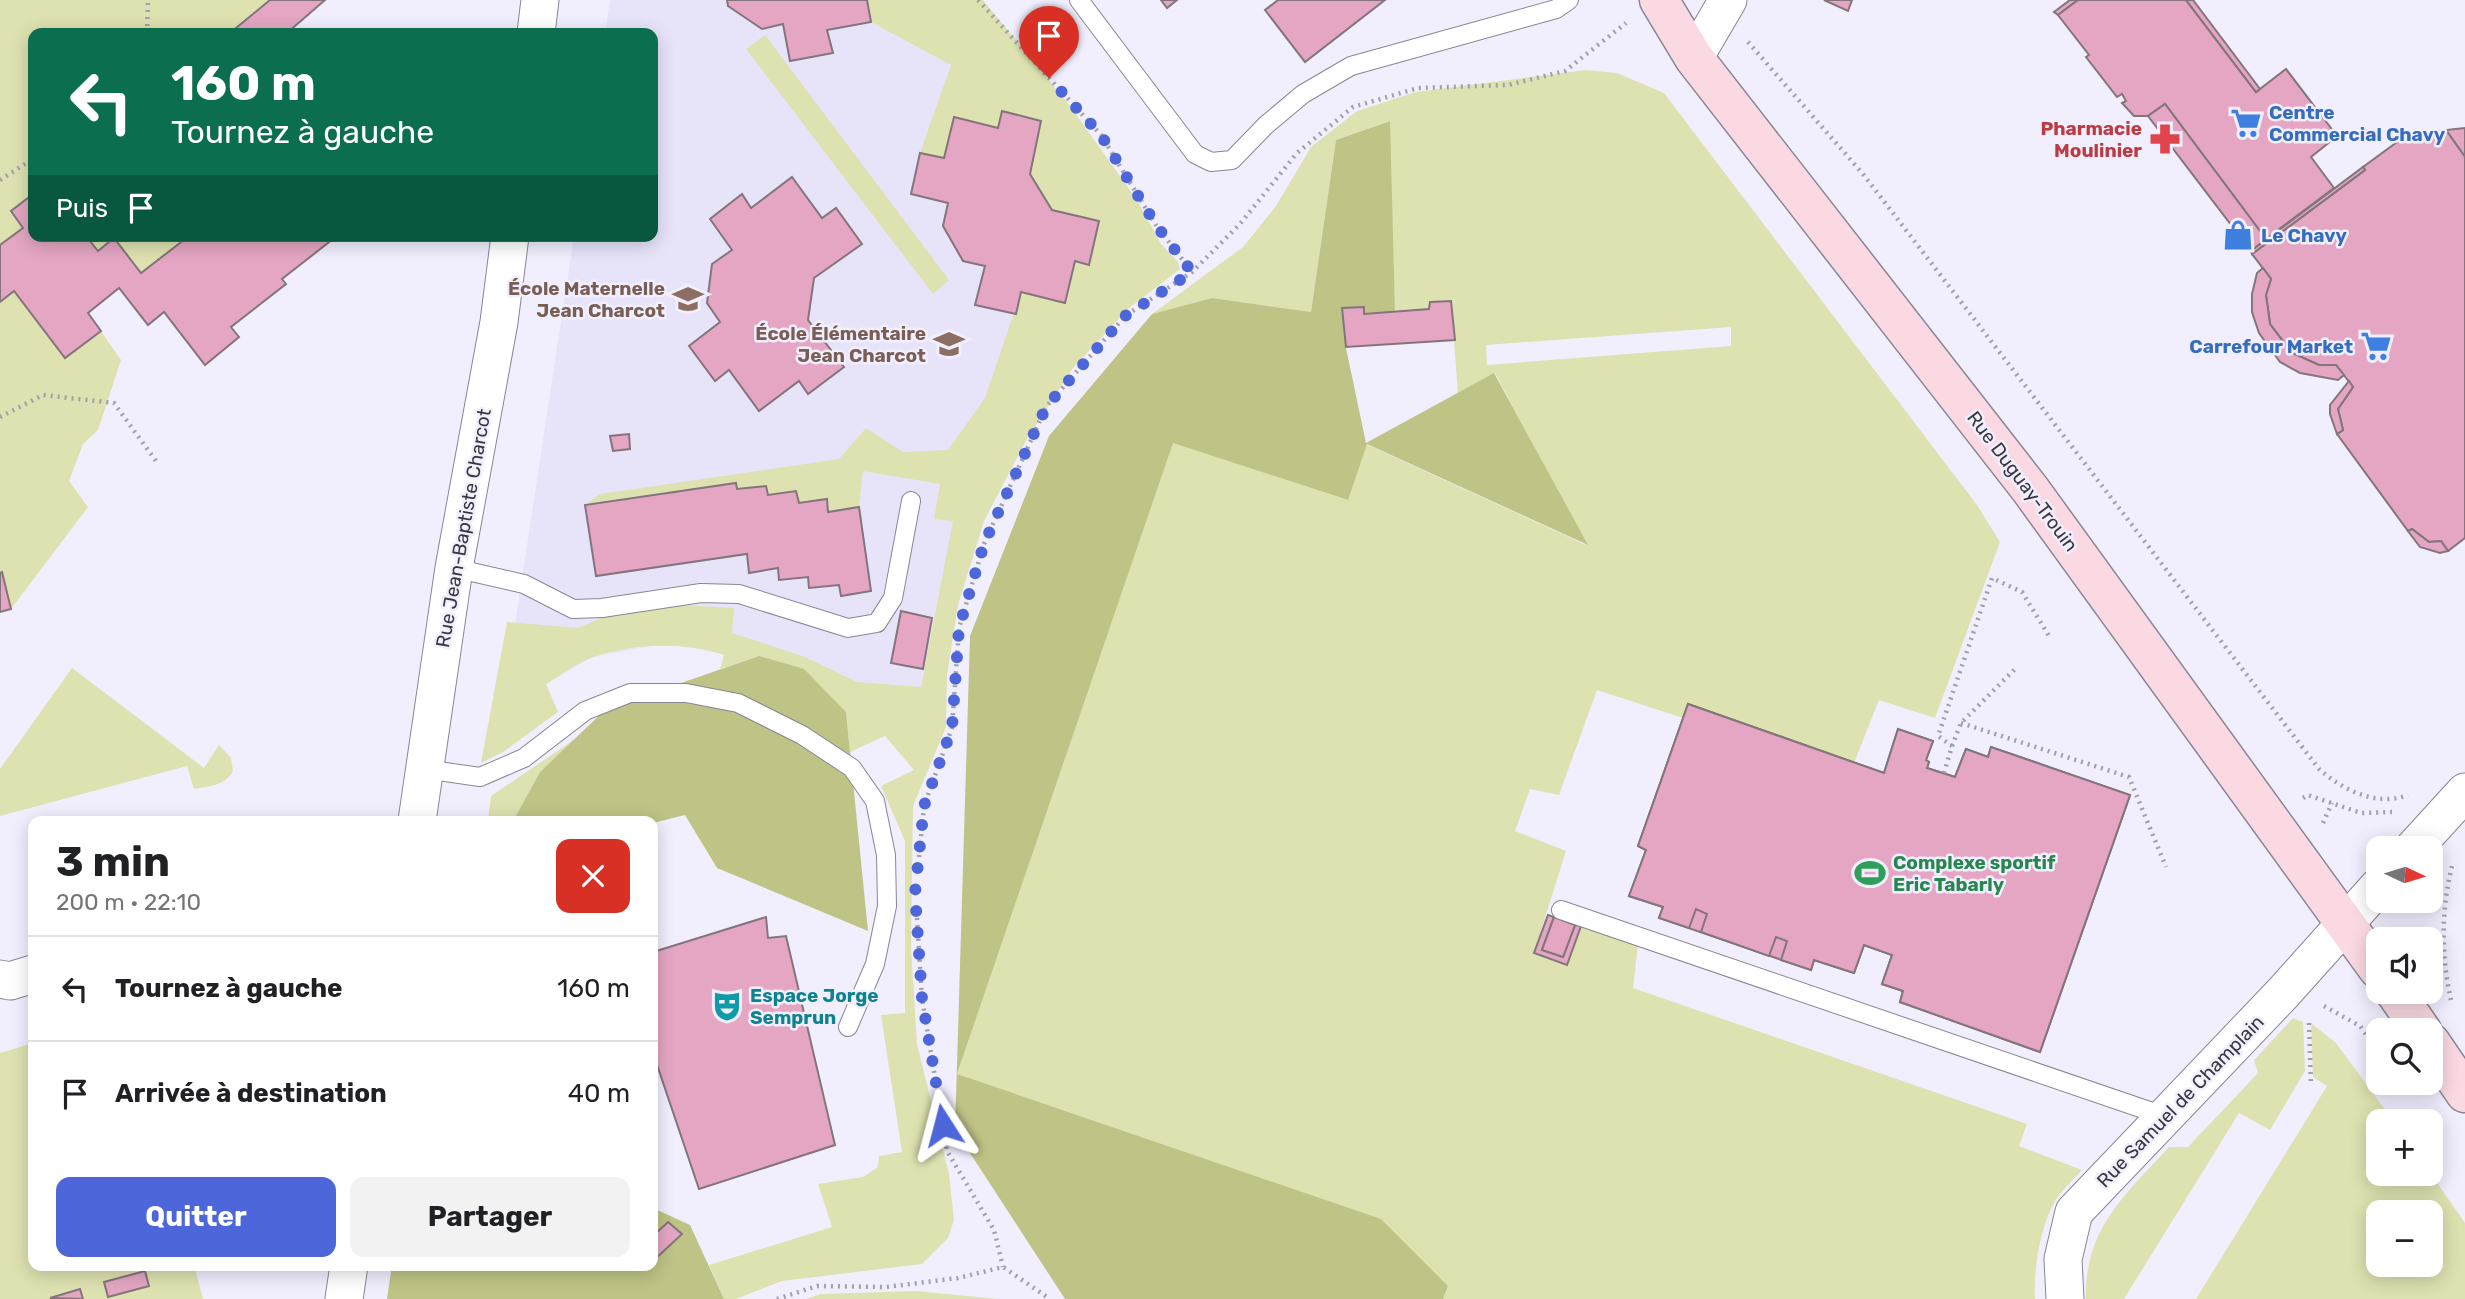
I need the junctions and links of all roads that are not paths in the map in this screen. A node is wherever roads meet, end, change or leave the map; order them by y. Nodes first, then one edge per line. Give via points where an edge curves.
1 (540, 0) edge
2 (1079, 0) edge
3 (1569, 0) edge
4 (1728, 0) edge
5 (1646, 9) edge
6 (537, 28) edge
7 (1693, 58) junction
8 (509, 242) edge
9 (911, 501) dead end
10 (454, 568) junction
11 (425, 769) junction
12 (2465, 792) edge
13 (418, 816) edge
14 (2425, 836) edge
15 (2366, 901) edge
16 (1561, 910) dead end
17 (2346, 924) junction
18 (2366, 952) edge
19 (28, 976) edge
20 (0, 979) edge
21 (2422, 1017) edge
22 (848, 1027) dead end
23 (2443, 1061) edge
24 (2465, 1075) edge
25 (2465, 1093) edge
26 (2164, 1116) junction
27 (348, 1271) edge
28 (344, 1299) edge
29 (2065, 1299) edge

1 - 6 street
2 - 3 lane via 1195,155 1211,162 1232,160 1303,94 1351,66 1556,9
4 - 7 street
5 - 7 main road, Rue Duguay-Trouin
7 - 17 main road, Rue Duguay-Trouin via 2031,489
8 - 10 street, Rue Jean-Baptiste Charcot
9 - 10 lane via 893,598 877,623 848,628 738,594 701,593 573,610 524,584
10 - 11 street, Rue Jean-Baptiste Charcot
11 - 13 street, Rue Jean-Baptiste Charcot
11 - 22 lane via 480,777 524,758 585,711 630,694 686,693 738,703 802,735 852,768 875,801 886,855 887,906 875,964
12 - 14 street
15 - 17 street, Rue Samuel de Champlain
16 - 26 lane
17 - 18 main road, Rue Duguay-Trouin
17 - 26 street, Rue Samuel de Champlain via 2296,1005
19 - 20 street
21 - 24 main road
23 - 25 main road
26 - 29 street, Rue Samuel de Champlain via 2074,1212 2063,1259
27 - 28 street

